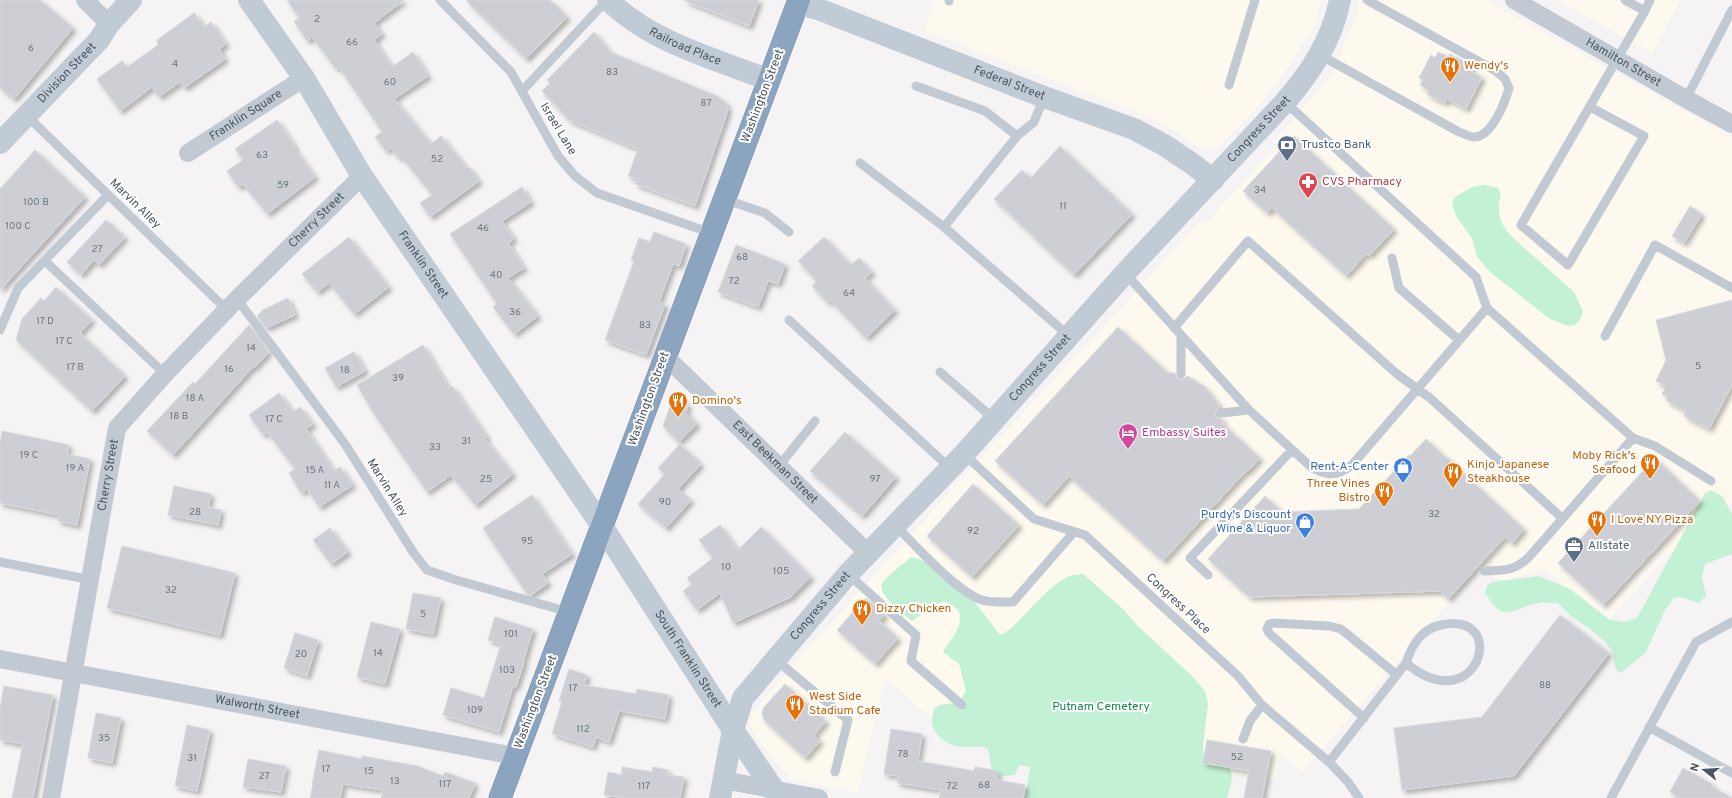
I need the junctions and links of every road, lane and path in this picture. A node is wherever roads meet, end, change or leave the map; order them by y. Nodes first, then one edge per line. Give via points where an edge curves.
1 (85, 0) edge
2 (131, 0) edge
3 (249, 0) edge
4 (440, 0) edge
5 (608, 0) edge
6 (1255, 0) edge
7 (1340, 0) edge
8 (1367, 0) edge
9 (1625, 0) edge
10 (1650, 0) edge
11 (1519, 1) edge
12 (798, 2) edge
13 (1732, 10) edge
14 (1644, 11) junction
15 (109, 24) junction
16 (1320, 55) junction
17 (1617, 59) junction
18 (304, 78) junction
19 (769, 80) junction
20 (1229, 85) dead end
21 (916, 86) dead end
22 (522, 91) junction
23 (1044, 97) junction
24 (1686, 99) junction
25 (1285, 102) junction
26 (1590, 106) junction
27 (26, 115) junction
28 (1732, 124) edge
29 (1017, 136) junction
30 (0, 143) edge
31 (188, 153) dead end
32 (860, 163) dead end
33 (362, 176) junction
34 (1212, 180) junction
35 (108, 195) junction
36 (724, 199) junction
37 (944, 226) junction
38 (789, 232) dead end
39 (711, 234) junction
40 (1392, 258) dead end
41 (45, 261) junction
42 (1125, 273) junction
43 (1732, 288) edge
44 (232, 304) junction
45 (1487, 308) junction
46 (789, 320) dead end
47 (1174, 328) junction
48 (0, 330) edge
49 (1181, 335) junction
50 (1069, 336) junction
51 (1605, 336) dead end
52 (1459, 340) junction
53 (665, 356) junction
54 (940, 372) dead end
55 (165, 374) junction
56 (1180, 374) dead end
57 (1417, 388) junction
58 (1249, 410) junction
59 (1221, 412) dead end
60 (994, 420) junction
61 (815, 421) dead end
62 (1634, 438) junction
63 (1292, 450) junction
64 (957, 461) junction
65 (779, 466) junction
66 (1711, 481) dead end
67 (1562, 518) junction
68 (895, 525) junction
69 (602, 526) junction
70 (1074, 532) junction
71 (868, 553) junction
72 (0, 562) edge
73 (1484, 571) dead end
74 (848, 574) junction
75 (1208, 575) dead end
76 (91, 580) junction
77 (570, 612) junction
78 (1732, 622) edge
79 (0, 659) edge
80 (775, 659) junction
81 (1406, 663) junction
82 (74, 673) junction
83 (1397, 674) junction
84 (962, 705) dead end
85 (1262, 705) junction
86 (1364, 718) junction
87 (1649, 727) junction
88 (733, 730) junction
89 (1243, 739) dead end
90 (515, 756) junction
91 (1329, 762) junction
92 (835, 772) dead end
93 (1732, 772) edge
94 (722, 789) edge
95 (774, 790) junction
96 (51, 798) edge
97 (500, 798) edge
98 (819, 798) edge
99 (1358, 798) edge
100 (1611, 798) edge

1 - 15 street
2 - 15 street, Division Street
3 - 18 street, Franklin Street
4 - 22 lane, Israel Lane via 511,72
5 - 19 street, Railroad Place via 637,24 682,48
5 - 22 lane
6 - 20 lane
7 - 16 street, Congress Street
8 - 16 lane via 1500,75 1509,88 1506,99 1490,128 1484,134 1473,138 1459,132
9 - 14 lane
10 - 14 lane
11 - 17 street, Hamilton Street
12 - 19 highway, Washington Street
12 - 23 street, Federal Street
13 - 24 lane
14 - 17 lane
15 - 27 street, Division Street via 99,40
16 - 25 street, Congress Street via 1304,80
17 - 24 street, Hamilton Street
17 - 26 lane
18 - 31 street, Franklin Square
18 - 33 street, Franklin Street
19 - 36 highway, Washington Street
21 - 29 lane via 985,111
22 - 39 lane, Israel Lane via 558,156 576,176 598,193
23 - 29 lane via 1034,122
23 - 34 street, Federal Street via 1134,130 1164,144
24 - 28 street, Hamilton Street
25 - 34 street, Congress Street
25 - 45 lane via 1476,276
26 - 26 lane via 1521,225 1568,265 1644,136
27 - 30 street, Division Street
27 - 35 lane, Marvin Alley
29 - 37 lane
32 - 37 lane
33 - 44 street, Cherry Street
33 - 69 street, Franklin Street
34 - 42 street, Congress Street
35 - 41 lane
35 - 44 lane, Marvin Alley
36 - 38 lane via 766,213
36 - 39 highway, Washington Street
37 - 50 lane
39 - 53 highway, Washington Street
40 - 52 lane via 1399,288
41 - 48 lane via 18,288
41 - 55 lane
42 - 47 lane
42 - 50 street, Congress Street
43 - 51 lane via 1655,245
44 - 55 street, Cherry Street
44 - 77 lane, Marvin Alley via 345,444 427,570
45 - 52 lane
45 - 62 lane
46 - 64 lane, Congress Place
47 - 49 lane
47 - 57 lane via 1248,241 1397,374
49 - 56 lane
49 - 58 lane
50 - 60 street, Congress Street
52 - 57 lane
53 - 65 street, East Beekman Street
53 - 69 highway, Washington Street
54 - 60 lane
55 - 76 street, Cherry Street via 117,428
57 - 63 lane via 1352,465 1343,472 1332,475 1321,473
57 - 67 lane
58 - 59 lane
58 - 63 lane
60 - 64 street, Congress Street
61 - 65 lane
62 - 66 lane via 1655,446
62 - 67 lane
63 - 75 lane via 1190,558
64 - 68 street, Congress Street
64 - 70 lane, Congress Place via 1034,519
65 - 71 street, East Beekman Street
67 - 73 lane via 1519,566 1507,570
68 - 70 lane via 962,589 982,600 993,602 1013,602
68 - 71 street, Congress Street
69 - 77 highway, Washington Street
69 - 88 street, South Franklin Street
70 - 85 lane, Congress Place via 1085,535 1238,676
71 - 74 street, Congress Street
72 - 76 lane
74 - 80 street, Congress Street
74 - 84 lane via 916,634 911,661
76 - 82 street, Cherry Street
77 - 90 highway, Washington Street
78 - 87 lane via 1696,642
79 - 82 street, Walworth Street
80 - 88 street, Congress Street via 743,698
80 - 92 lane via 848,720
81 - 81 lane via 1417,640 1435,626 1461,623 1472,629 1479,639 1480,649 1473,668 1465,676 1453,680 1426,677
81 - 83 lane
82 - 90 street, Walworth Street
82 - 96 street, Cherry Street
83 - 86 lane
83 - 86 lane via 1335,626 1269,624 1269,633
85 - 89 lane via 1250,721
85 - 91 lane, Congress Place
86 - 91 lane
87 - 93 lane
87 - 100 lane
88 - 94 street, Congress Street
88 - 95 street, South Franklin Street
90 - 97 highway, Washington Street
91 - 99 lane, Congress Place via 1348,782
94 - 95 street
95 - 98 street

